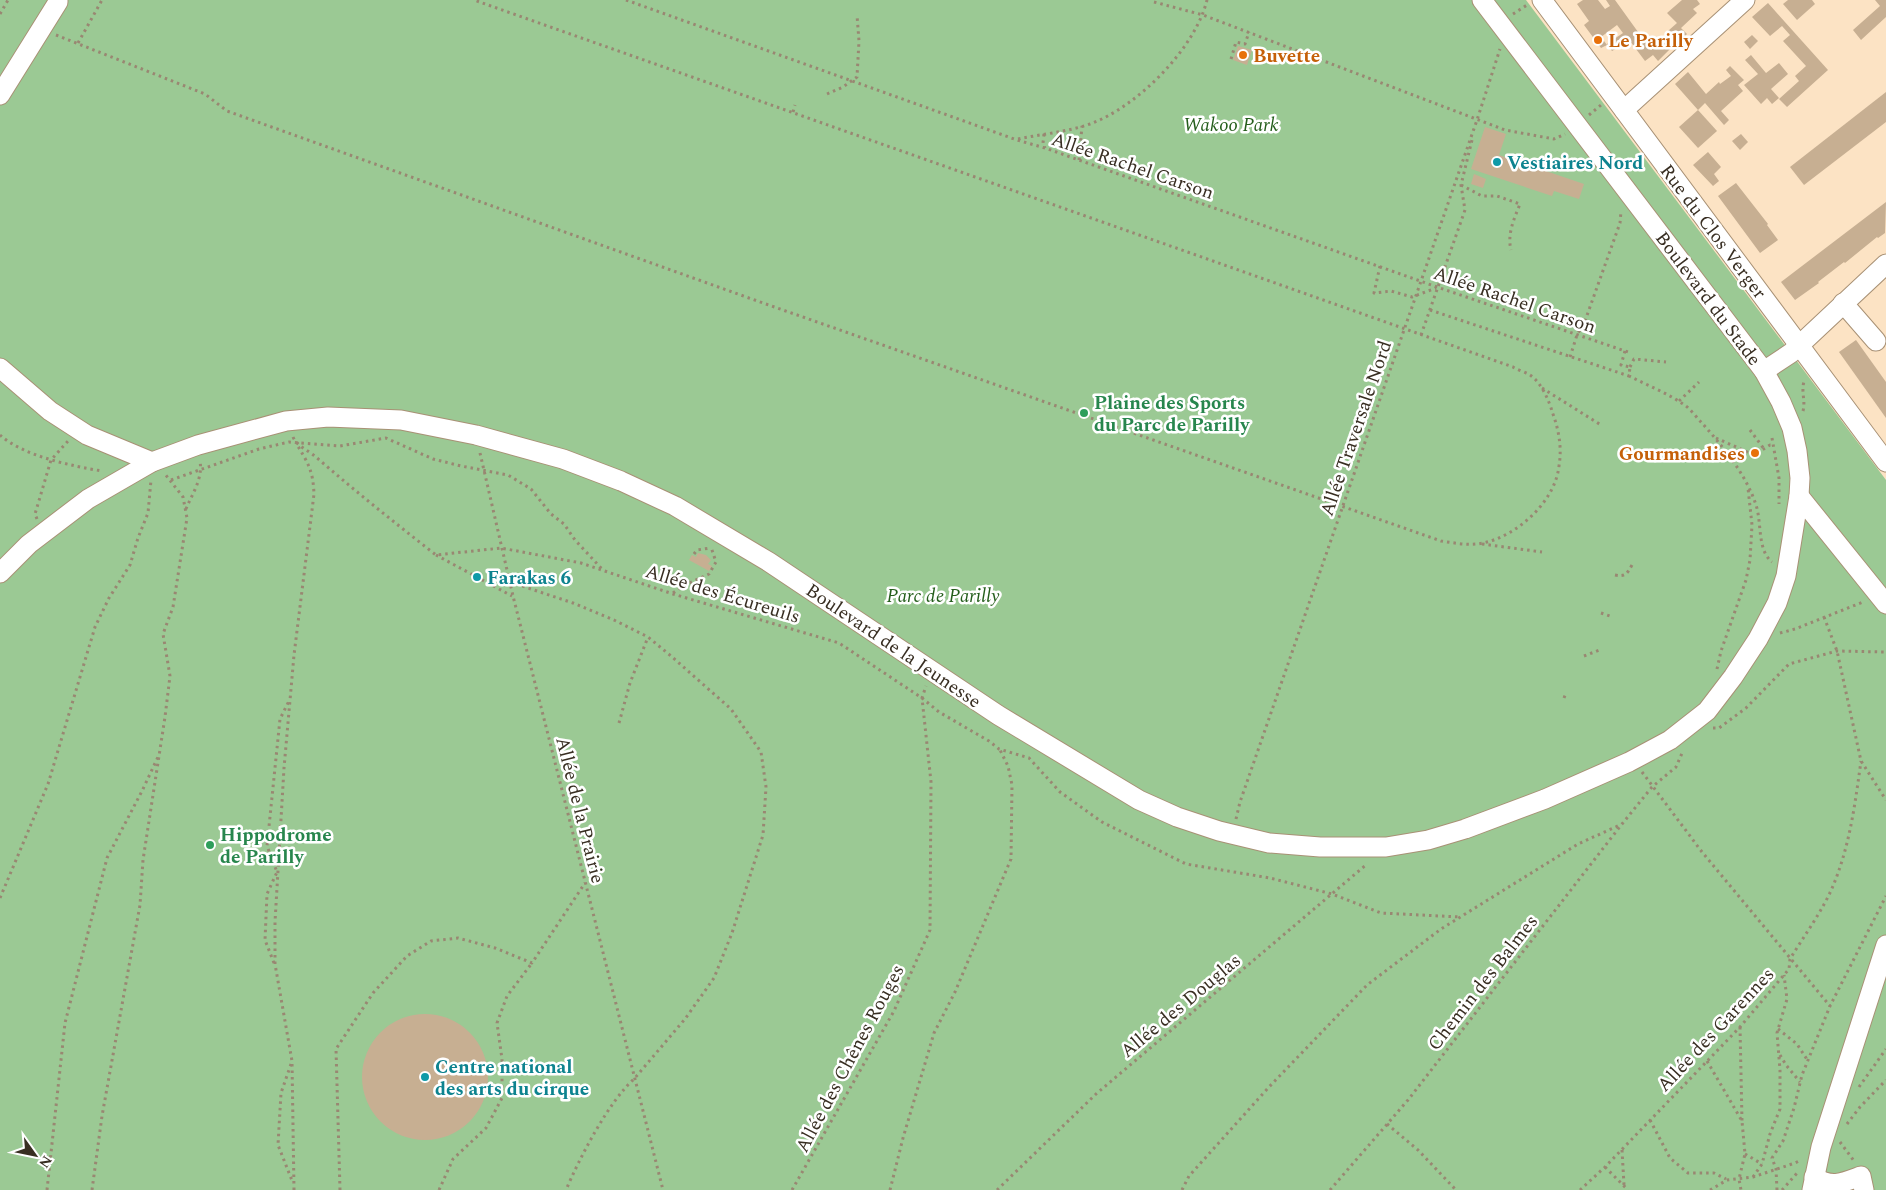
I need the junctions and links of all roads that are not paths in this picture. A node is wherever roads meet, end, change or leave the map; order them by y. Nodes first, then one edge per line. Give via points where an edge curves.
1 (58, 0) edge
2 (1482, 0) edge
3 (1745, 0) edge
4 (1536, 1) edge
5 (0, 95) edge
6 (1624, 110) junction
7 (1886, 264) edge
8 (1842, 303) junction
9 (1876, 341) dead end
10 (1799, 345) junction
11 (0, 368) edge
12 (1763, 371) junction
13 (152, 462) junction
14 (1886, 462) edge
15 (1799, 496) junction
16 (0, 573) edge
17 (1886, 604) edge
18 (1758, 639) joint
19 (1886, 945) edge
20 (1862, 1183) edge
21 (1813, 1184) edge

1 - 5 street
2 - 12 street, Boulevard du Stade via 1509,22
3 - 6 street
4 - 6 street, Rue du Clos Verger
6 - 10 street, Rue du Clos Verger
7 - 8 street
8 - 9 street
8 - 10 street
10 - 12 street
10 - 14 street, Rue du Clos Verger
11 - 13 street via 50,411 78,430
12 - 15 street, Boulevard du Stade via 1790,425 1800,478
13 - 16 street, Boulevard de la Jeunesse via 88,499 29,544
13 - 18 street, Boulevard de la Jeunesse via 198,445 286,421 328,417 401,420 476,435 600,472 675,506 715,540 769,562 998,715 1139,800 1177,816 1269,843 1386,847 1428,840 1465,829 1545,799 1670,740 1707,711
15 - 17 street
15 - 18 street, Boulevard du Stade via 1786,576 1777,603
19 - 21 street via 1829,1142
20 - 21 street

